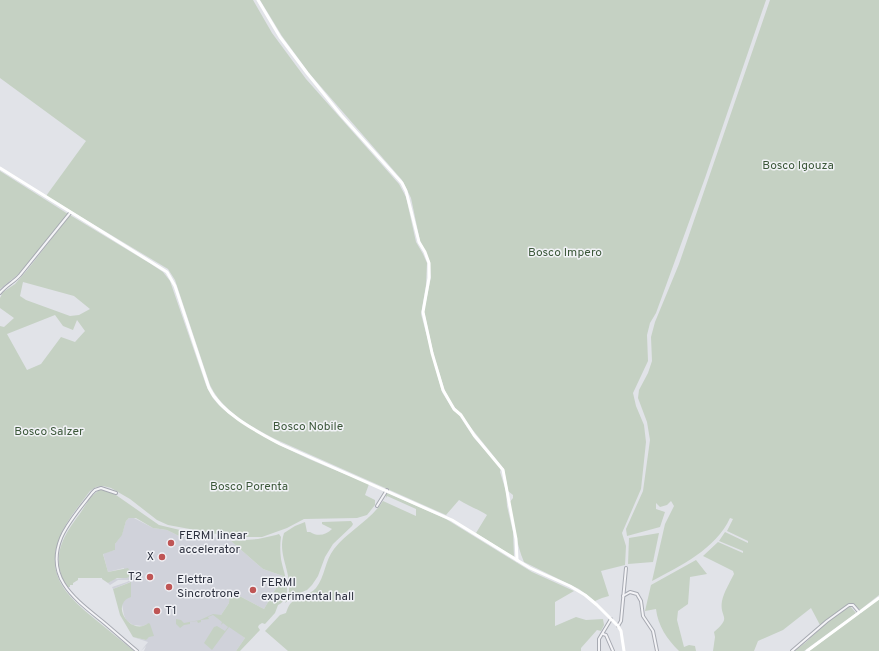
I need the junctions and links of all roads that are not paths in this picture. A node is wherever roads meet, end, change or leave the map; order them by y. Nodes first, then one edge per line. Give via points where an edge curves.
1 (258, 0) edge
2 (0, 168) edge
3 (70, 213) junction
4 (0, 293) edge
5 (387, 490) junction
6 (116, 494) dead end
7 (377, 506) dead end
8 (517, 560) junction
9 (626, 568) dead end
10 (623, 596) junction
11 (879, 598) edge
12 (860, 612) junction
13 (612, 619) junction
14 (618, 626) junction
15 (602, 634) junction
16 (137, 651) edge
17 (599, 651) edge
18 (613, 651) edge
19 (624, 651) edge
20 (657, 651) edge
21 (792, 651) edge
22 (807, 651) edge

1 - 8 main road via 293,55 406,191 419,242 429,263 423,312 444,393 477,440 503,470 516,539
2 - 3 main road
3 - 4 street via 20,275
3 - 5 main road via 167,272 175,286 209,388 222,406 248,426 273,440
5 - 7 street
5 - 8 main road via 452,520
6 - 16 street via 101,488 92,493 61,537 57,564 62,582 72,597
8 - 13 main road via 570,586
9 - 10 street
10 - 14 street via 621,621
10 - 20 street via 630,592 638,596 643,616 654,633
11 - 12 main road
12 - 21 street via 853,605 849,605
12 - 22 main road
13 - 14 main road
13 - 15 street
14 - 19 main road
15 - 17 street via 598,643
15 - 18 street via 606,635

